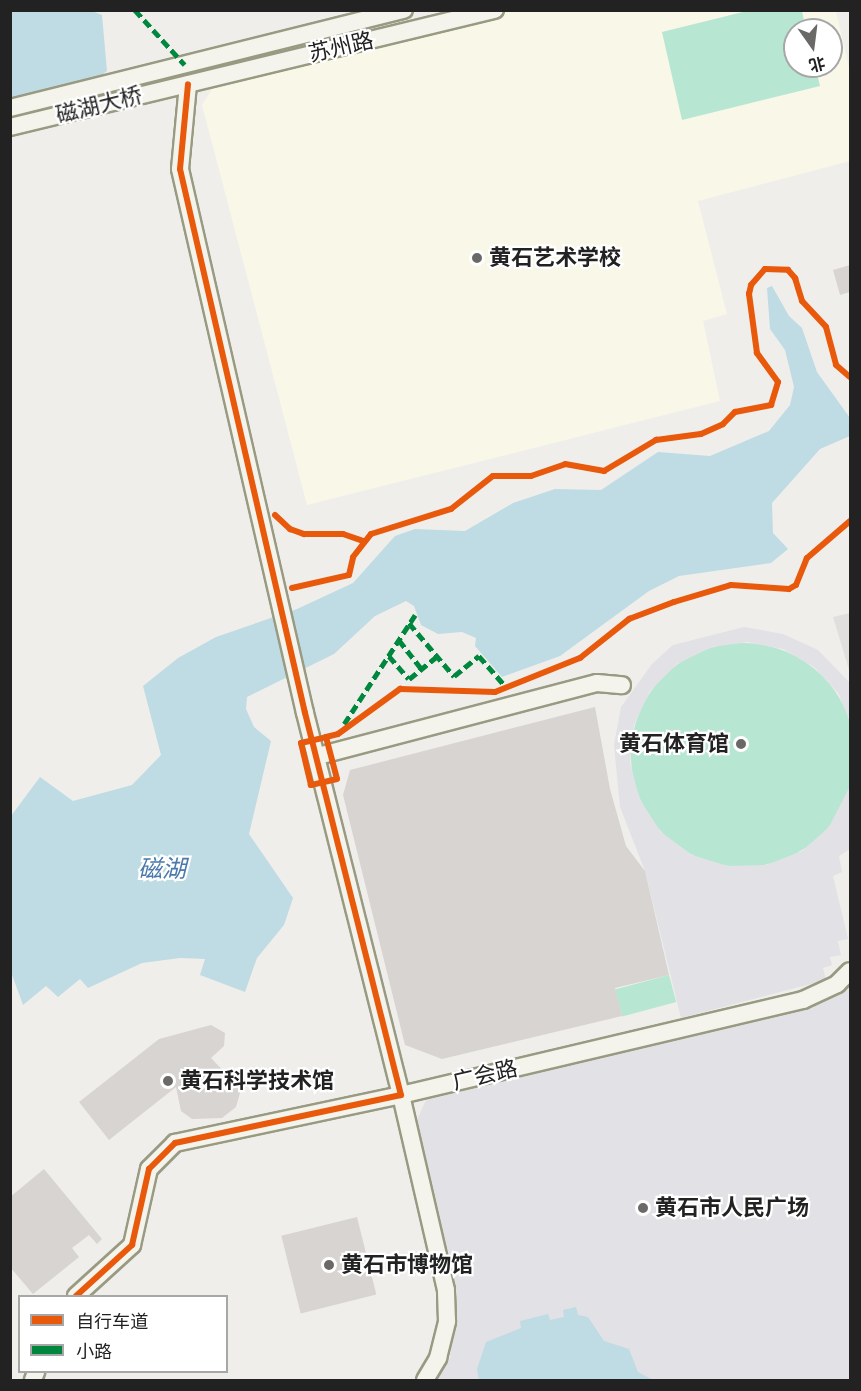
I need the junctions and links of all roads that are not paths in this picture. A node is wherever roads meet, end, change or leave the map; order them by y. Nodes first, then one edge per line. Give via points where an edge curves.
1 (404, 10) edge
2 (495, 10) edge
3 (185, 65) joint
4 (188, 84) junction
5 (10, 108) edge
6 (10, 127) edge
7 (622, 686) dead end
8 (318, 756) junction
9 (850, 971) edge
10 (401, 1095) junction
11 (77, 1295) edge
12 (425, 1380) edge

1 - 3 street, 苏州路
2 - 4 street, 苏州路
3 - 5 street, 磁湖大桥
4 - 6 street, 磁湖大桥
4 - 8 street via 180,169
7 - 8 street via 597,683
8 - 10 street
9 - 10 street, 广会路 via 837,984 803,1000
10 - 11 street, 广会路 via 222,1129 175,1143 149,1169 132,1245
10 - 12 street via 446,1290 442,1340

